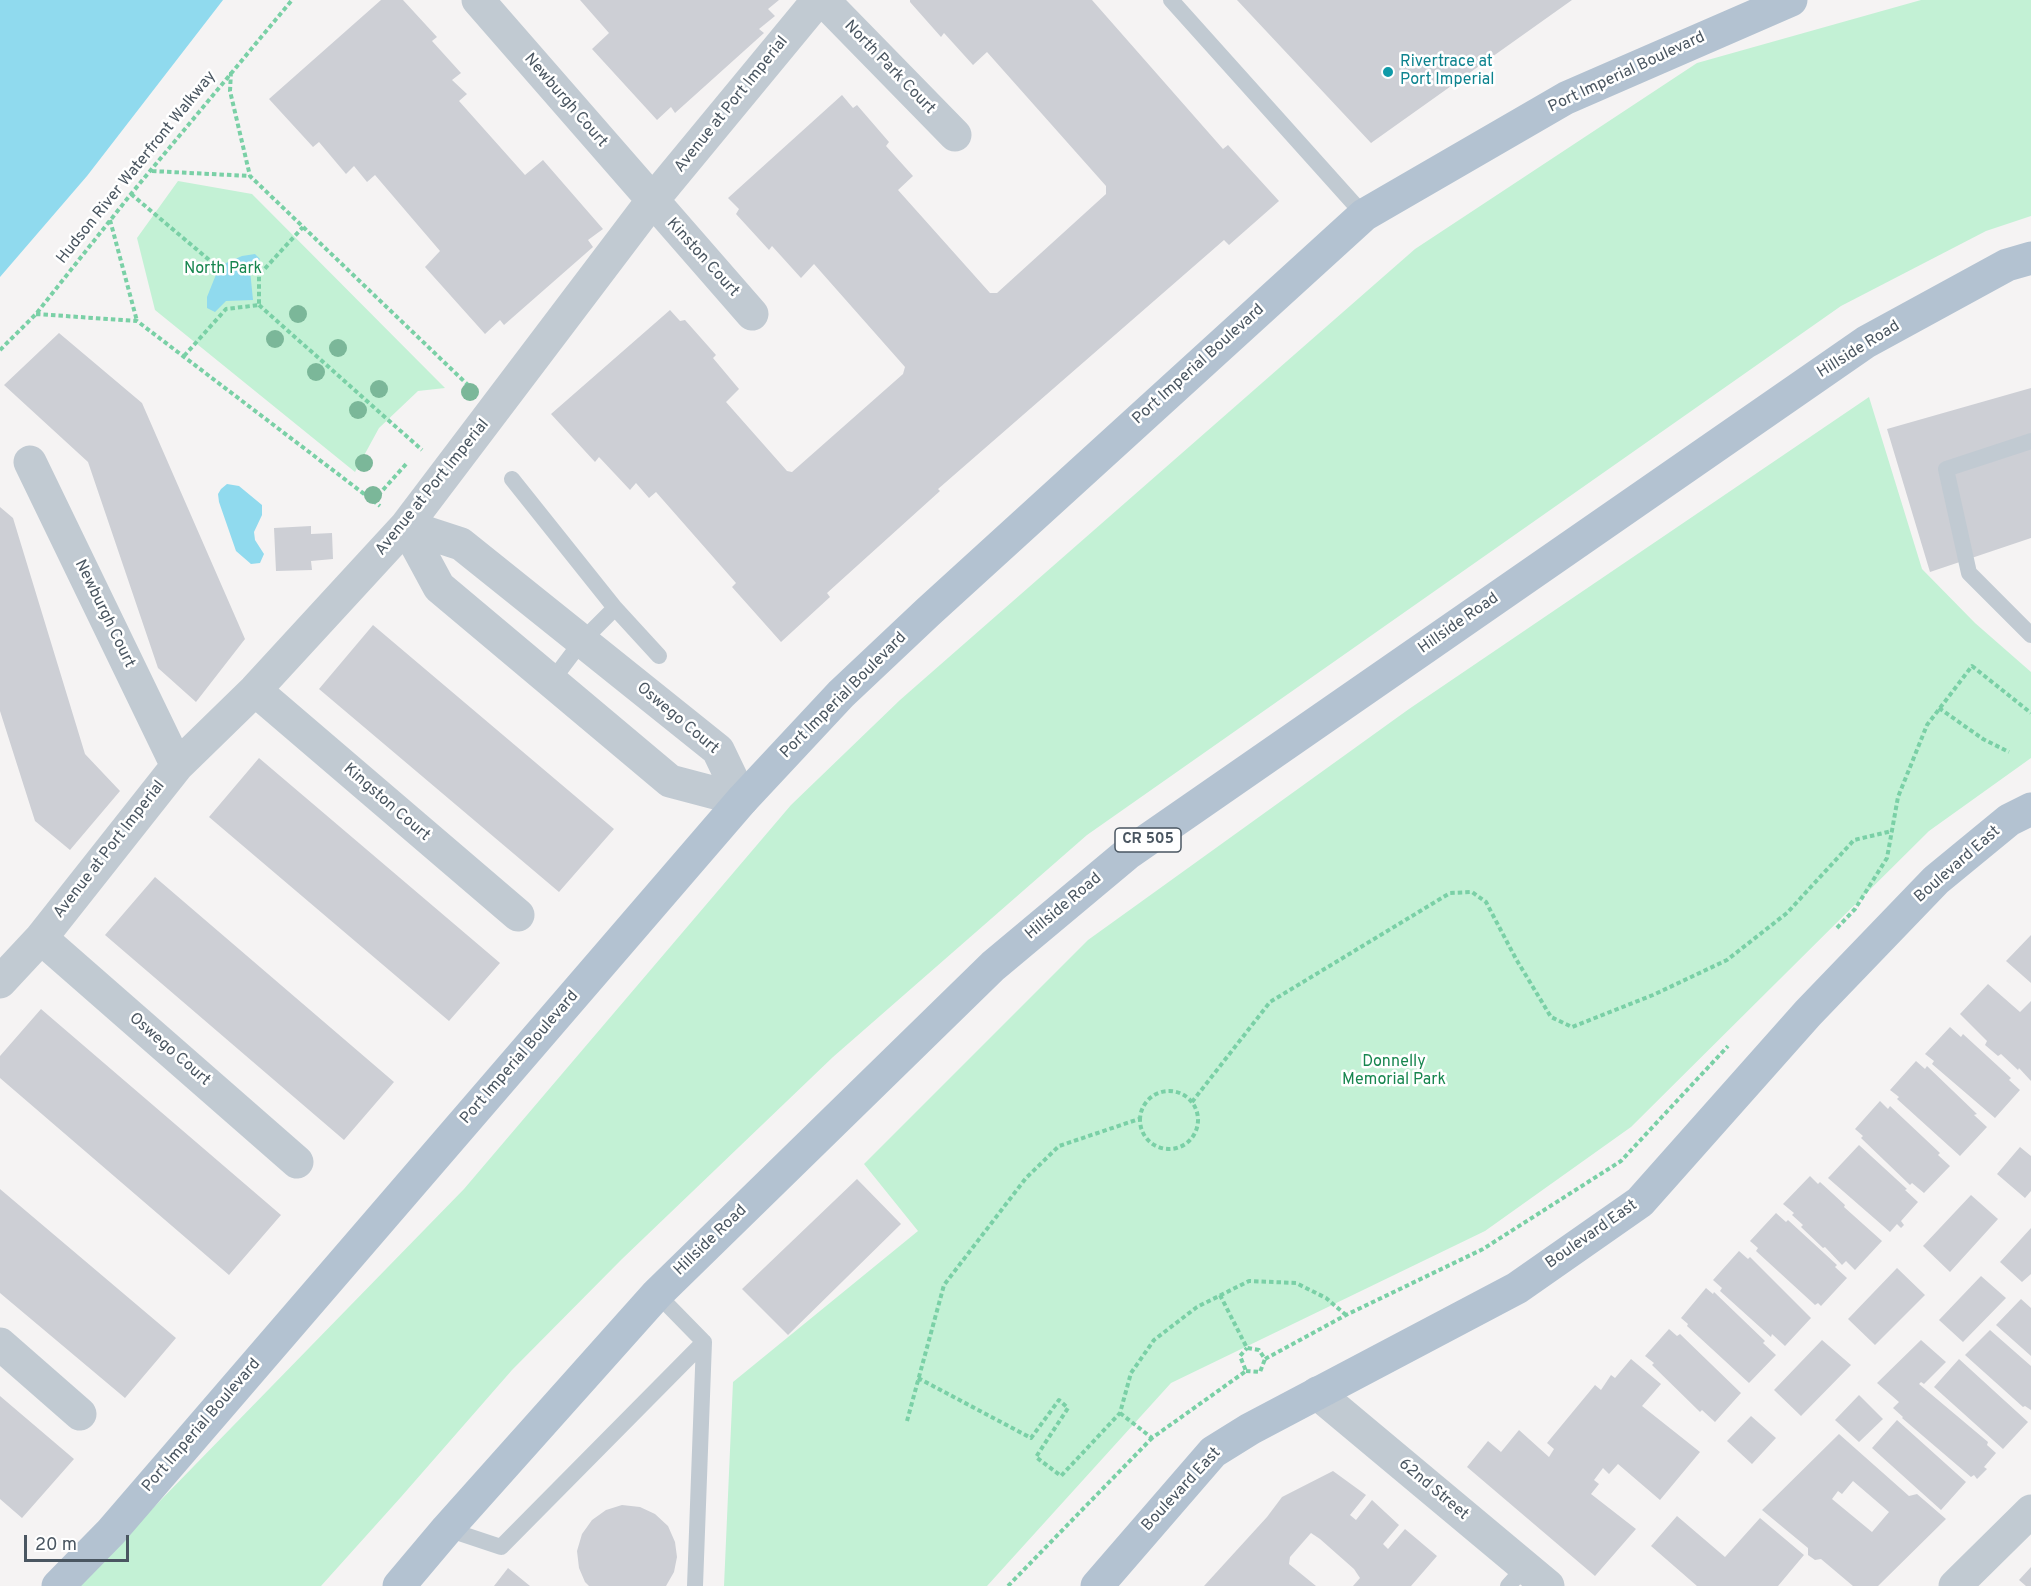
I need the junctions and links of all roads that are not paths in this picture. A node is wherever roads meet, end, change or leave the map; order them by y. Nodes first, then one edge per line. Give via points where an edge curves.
1 (478, 0) edge
2 (820, 0) edge
3 (1171, 0) edge
4 (1791, 0) edge
5 (955, 135) dead end
6 (652, 201) junction
7 (1364, 215) junction
8 (2031, 258) edge
9 (752, 314) dead end
10 (2031, 441) edge
11 (30, 462) dead end
12 (512, 479) dead end
13 (406, 526) junction
14 (615, 608) junction
15 (2031, 635) edge
16 (582, 641) junction
17 (659, 656) dead end
18 (551, 682) junction
19 (255, 690) junction
20 (177, 766) junction
21 (742, 800) junction
22 (2031, 809) edge
23 (518, 915) dead end
24 (41, 938) junction
25 (0, 982) edge
26 (297, 1162) dead end
27 (657, 1294) junction
28 (704, 1342) junction
29 (0, 1344) edge
30 (1317, 1394) junction
31 (80, 1414) dead end
32 (2031, 1510) edge
33 (447, 1529) junction
34 (1527, 1580) edge
35 (58, 1586) edge
36 (399, 1586) edge
37 (695, 1586) edge
38 (1097, 1586) edge
39 (1955, 1586) edge

1 - 6 street, Newburgh Court
2 - 5 street, North Park Court
2 - 6 street, Avenue at Port Imperial
3 - 7 lane
4 - 7 main road, Port Imperial Boulevard via 1566,98
6 - 9 street, Kinston Court
6 - 13 street, Avenue at Port Imperial
7 - 21 main road, Port Imperial Boulevard via 928,612 842,694
8 - 27 main road, Hillside Road / CR 505 via 2007,265 1866,342 1127,854 993,966
10 - 15 lane via 1946,469 1969,573
11 - 20 street, Newburgh Court
12 - 14 lane
13 - 16 street, Oswego Court via 461,544
13 - 18 street via 439,587
13 - 19 street, Avenue at Port Imperial
14 - 16 lane
14 - 17 lane
16 - 18 lane
16 - 21 street, Oswego Court via 718,750
18 - 21 street via 670,781
19 - 20 street, Avenue at Port Imperial
19 - 23 street, Kingston Court
20 - 24 street, Avenue at Port Imperial
21 - 35 main road, Port Imperial Boulevard via 111,1532
22 - 30 main road, Boulevard East via 2009,820 1936,880 1808,1013 1640,1202 1517,1287
24 - 25 street, Avenue at Port Imperial
24 - 26 street, Oswego Court
27 - 28 lane
27 - 33 main road, Hillside Road / CR 505
28 - 33 lane via 501,1547
28 - 37 lane
29 - 31 street
30 - 34 street, 62nd Street
30 - 38 main road, Boulevard East via 1213,1452
32 - 39 street
33 - 36 main road, Hillside Road / CR 505

